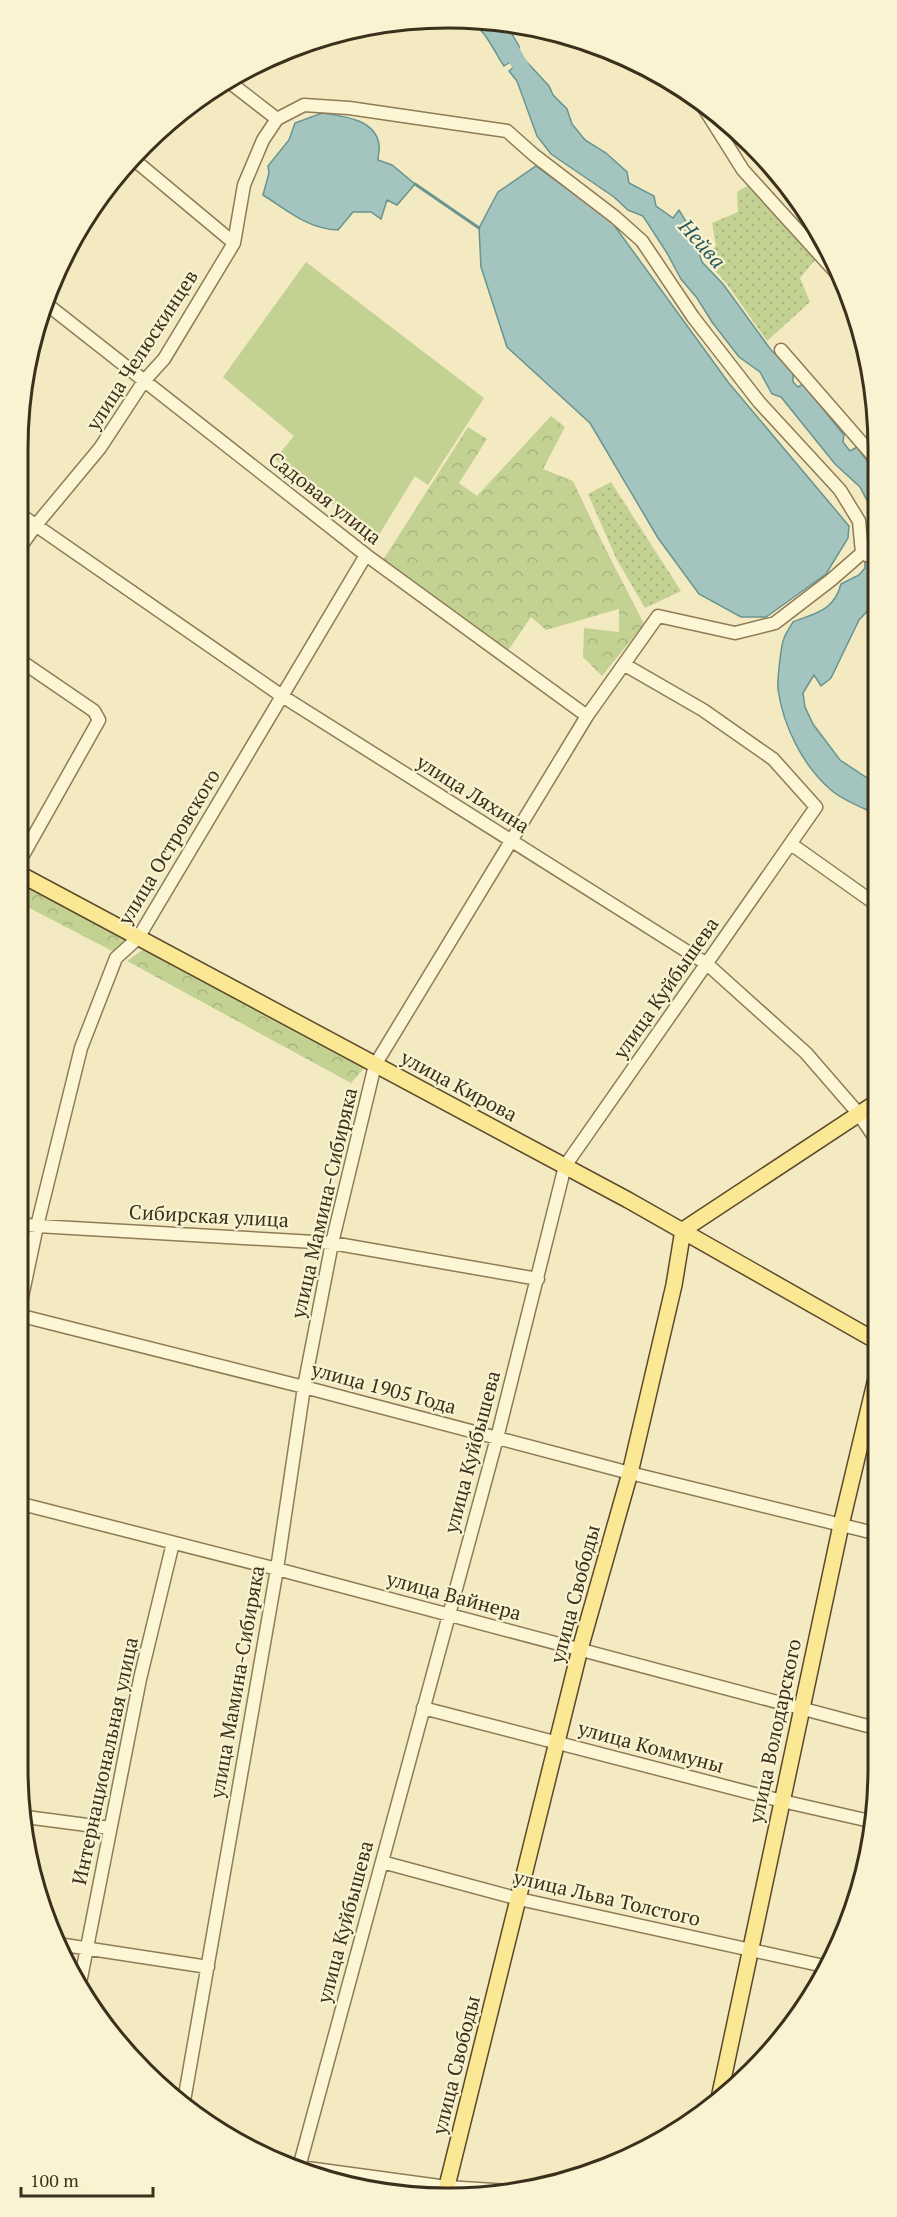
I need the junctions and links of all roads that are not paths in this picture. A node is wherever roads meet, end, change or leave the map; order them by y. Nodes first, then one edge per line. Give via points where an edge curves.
1 (236, 87) edge
2 (277, 119) junction
3 (714, 123) edge
4 (140, 165) edge
5 (234, 243) junction
6 (822, 257) edge
7 (53, 309) edge
8 (781, 350) dead end
9 (144, 381) junction
10 (868, 450) edge
11 (28, 520) edge
12 (36, 525) junction
13 (28, 536) edge
14 (862, 553) junction
15 (366, 555) junction
16 (868, 556) edge
17 (625, 665) junction
18 (28, 666) edge
19 (282, 696) junction
20 (587, 716) junction
21 (512, 842) junction
22 (791, 844) junction
23 (28, 846) edge
24 (28, 878) edge
25 (868, 899) edge
26 (138, 938) junction
27 (707, 964) junction
28 (375, 1065) junction
29 (868, 1107) edge
30 (858, 1113) junction
31 (868, 1128) edge
32 (565, 1166) junction
33 (28, 1226) edge
34 (37, 1227) junction
35 (683, 1230) junction
36 (332, 1243) junction
37 (28, 1269) edge
38 (538, 1278) junction
39 (28, 1318) edge
40 (868, 1336) edge
41 (304, 1387) junction
42 (868, 1412) edge
43 (497, 1438) junction
44 (630, 1473) junction
45 (28, 1506) edge
46 (841, 1525) junction
47 (868, 1532) edge
48 (173, 1544) junction
49 (277, 1569) junction
50 (448, 1615) junction
51 (580, 1649) junction
52 (423, 1708) junction
53 (801, 1709) junction
54 (868, 1726) edge
55 (558, 1743) junction
56 (782, 1802) junction
57 (31, 1818) edge
58 (865, 1820) edge
59 (111, 1828) junction
60 (382, 1862) junction
61 (519, 1899) junction
62 (68, 1945) edge
63 (87, 1947) junction
64 (750, 1951) junction
65 (819, 1965) edge
66 (208, 1967) junction
67 (82, 1973) edge
68 (721, 2087) edge
69 (185, 2095) edge
70 (300, 2161) edge
71 (343, 2175) edge
72 (433, 2188) edge
73 (447, 2188) edge

1 - 2 street
2 - 5 street, улица Челюскинцев via 263,140 244,185
2 - 14 street via 304,105 507,131 642,242 693,317 759,402 840,490 859,521
3 - 6 street via 743,170
4 - 5 street
5 - 9 street, улица Челюскинцев via 164,359
7 - 9 street, Садовая улица
8 - 10 street
9 - 12 street, улица Челюскинцев via 100,448
9 - 15 street, Садовая улица
11 - 12 street, улица Ляхина
12 - 13 street, улица Челюскинцев
12 - 19 street, улица Ляхина
14 - 16 street
14 - 17 street, улица Мамина-Сибиряка via 775,623 735,633 658,616
15 - 19 street, улица Островского
15 - 20 street, Садовая улица
17 - 20 street, улица Мамина-Сибиряка
17 - 22 street, улица Куйбышева via 703,710 773,759 816,807
18 - 23 street via 94,711 99,720
19 - 21 street, улица Ляхина
19 - 26 street, улица Островского
20 - 21 street, улица Мамина-Сибиряка
21 - 27 street, улица Ляхина
21 - 28 street, улица Мамина-Сибиряка
22 - 25 street
22 - 27 street, улица Куйбышева
24 - 26 main road, улица Кирова
26 - 28 main road, улица Кирова
26 - 34 street, улица Островского via 116,958 81,1048
27 - 30 street, улица Ляхина via 806,1053
27 - 32 street, улица Куйбышева
28 - 32 main road, улица Кирова
28 - 36 street, улица Мамина-Сибиряка
29 - 30 main road
30 - 31 street, улица Ляхина
30 - 35 main road
32 - 35 main road, улица Кирова
32 - 38 street, улица Куйбышева
33 - 34 street, Сибирская улица
34 - 36 street, Сибирская улица
34 - 37 street, улица Островского
35 - 40 main road, улица Кирова
35 - 44 main road, улица Свободы
36 - 38 street, Сибирская улица
36 - 41 street, улица Мамина-Сибиряка
38 - 43 street, улица Куйбышева
39 - 41 street, улица 1905 Года
41 - 43 street, улица 1905 Года
41 - 49 street, улица Мамина-Сибиряка
42 - 46 main road, улица Володарского
43 - 44 street, улица 1905 Года
43 - 50 street, улица Куйбышева
44 - 46 street, улица 1905 Года
44 - 51 main road, улица Свободы
45 - 48 street, улица Вайнера
46 - 47 street, улица 1905 Года
46 - 53 main road, улица Володарского
48 - 49 street, улица Вайнера
48 - 59 street, Интернациональная улица
49 - 50 street, улица Вайнера
49 - 66 street, улица Мамина-Сибиряка
50 - 51 street, улица Вайнера
50 - 52 street, улица Куйбышева
51 - 53 street, улица Вайнера
51 - 55 main road, улица Свободы
52 - 55 street, улица Коммуны
52 - 60 street, улица Куйбышева
53 - 54 street, улица Вайнера
53 - 56 main road, улица Володарского
55 - 56 street, улица Коммуны
55 - 61 main road, улица Свободы
56 - 58 street, улица Коммуны
56 - 64 main road, улица Володарского
57 - 59 street
59 - 63 street, Интернациональная улица
60 - 61 street, улица Льва Толстого
60 - 70 street, улица Куйбышева
61 - 64 street, улица Льва Толстого
61 - 73 main road, улица Свободы
62 - 63 street
63 - 66 street
63 - 67 street, Интернациональная улица
64 - 65 street, улица Льва Толстого
64 - 68 main road, улица Володарского
66 - 69 street, улица Мамина-Сибиряка
71 - 72 street

